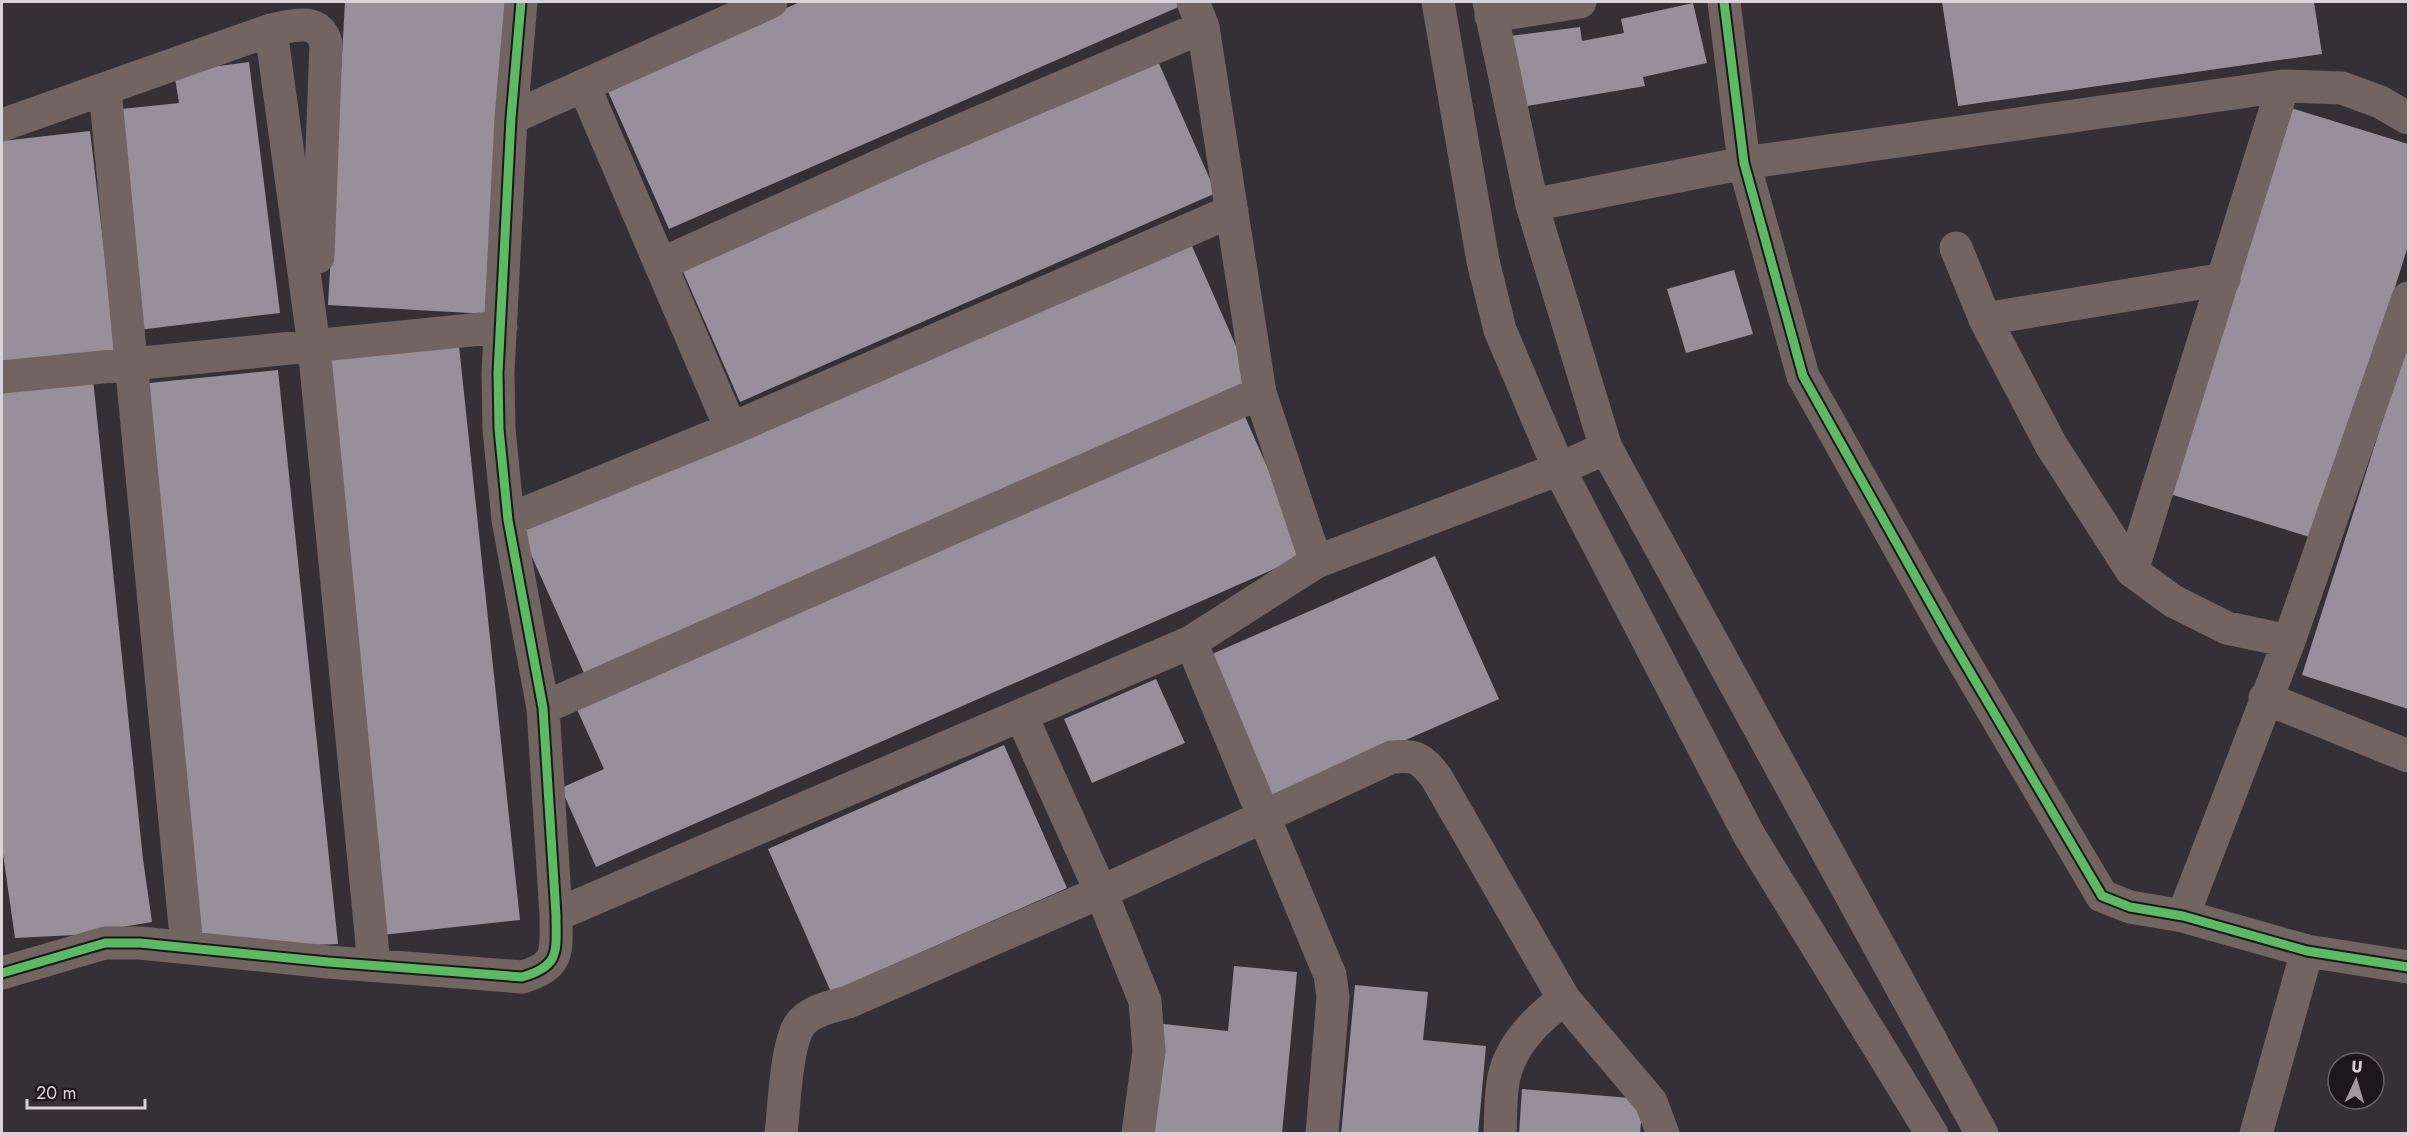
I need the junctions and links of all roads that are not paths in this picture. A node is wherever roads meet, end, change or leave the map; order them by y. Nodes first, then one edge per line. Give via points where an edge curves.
1 (521, 2) edge
2 (771, 2) edge
3 (1438, 2) edge
4 (1580, 2) edge
5 (1724, 2) edge
6 (1490, 9) edge
7 (1198, 14) edge
8 (709, 15) edge
9 (271, 30) junction
10 (584, 86) junction
11 (2283, 86) junction
12 (105, 89) junction
13 (511, 118) junction
14 (2409, 118) edge
15 (2, 125) edge
16 (1744, 163) junction
17 (1532, 206) junction
18 (1232, 211) junction
19 (1956, 248) dead end
20 (661, 264) junction
21 (2224, 279) junction
22 (2409, 298) edge
23 (1985, 319) junction
24 (501, 327) junction
25 (314, 346) junction
26 (131, 366) junction
27 (2, 377) edge
28 (1260, 393) junction
29 (731, 429) junction
30 (1606, 448) junction
31 (1559, 469) junction
32 (508, 520) junction
33 (1316, 562) junction
34 (2132, 571) junction
35 (2289, 641) junction
36 (1191, 642) junction
37 (2265, 698) junction
38 (543, 708) junction
39 (1021, 715) junction
40 (2409, 756) edge
41 (1264, 818) junction
42 (1101, 892) junction
43 (556, 915) junction
44 (2183, 916) junction
45 (188, 947) junction
46 (2307, 951) junction
47 (374, 965) junction
48 (2, 967) edge
49 (2409, 967) edge
50 (1564, 999) junction
51 (781, 1134) edge
52 (1138, 1134) edge
53 (1322, 1134) edge
54 (1500, 1134) edge
55 (1663, 1134) edge
56 (1932, 1134) edge
57 (1982, 1134) edge
58 (2256, 1134) edge

1 - 13 street
2 - 8 street
3 - 31 street via 1483,261 1500,330
4 - 6 street
5 - 16 street
6 - 17 street
7 - 18 street
7 - 20 street via 914,150
8 - 10 street
9 - 12 street
9 - 25 street
9 - 25 street via 302,24 323,33 326,43
10 - 13 street
10 - 20 street
11 - 14 street via 2342,88
11 - 16 street
11 - 21 street
12 - 15 street
12 - 26 street
13 - 24 street
16 - 17 street
16 - 44 street via 1803,376 1950,638 2102,896 2130,907
17 - 30 street
18 - 28 street
18 - 29 street
19 - 23 street
20 - 29 street
21 - 23 street
21 - 34 street
22 - 35 street
23 - 34 street via 2051,445
24 - 25 street
24 - 32 street via 499,429
25 - 26 street
25 - 47 street
26 - 27 street
26 - 45 street
28 - 33 street
28 - 38 street
29 - 32 street
30 - 31 street
30 - 57 street
31 - 33 street
31 - 56 street via 1749,835
32 - 38 street
33 - 36 street
34 - 35 street via 2173,601 2228,628
35 - 37 street
36 - 39 street
36 - 41 street
37 - 40 street
37 - 44 street
38 - 43 street
39 - 42 street
39 - 43 street
41 - 42 street
41 - 50 street via 1392,757 1423,760
41 - 53 street via 1330,975 1333,997
42 - 51 street via 848,1002 822,1009 799,1026 791,1055
42 - 52 street via 1145,1001 1149,1051
43 - 47 street via 556,945 553,959 544,971 522,977
44 - 46 street
45 - 47 street
45 - 48 street via 105,944
46 - 49 street
46 - 58 street
50 - 54 street via 1536,1020 1518,1046 1504,1076
50 - 55 street via 1651,1102

